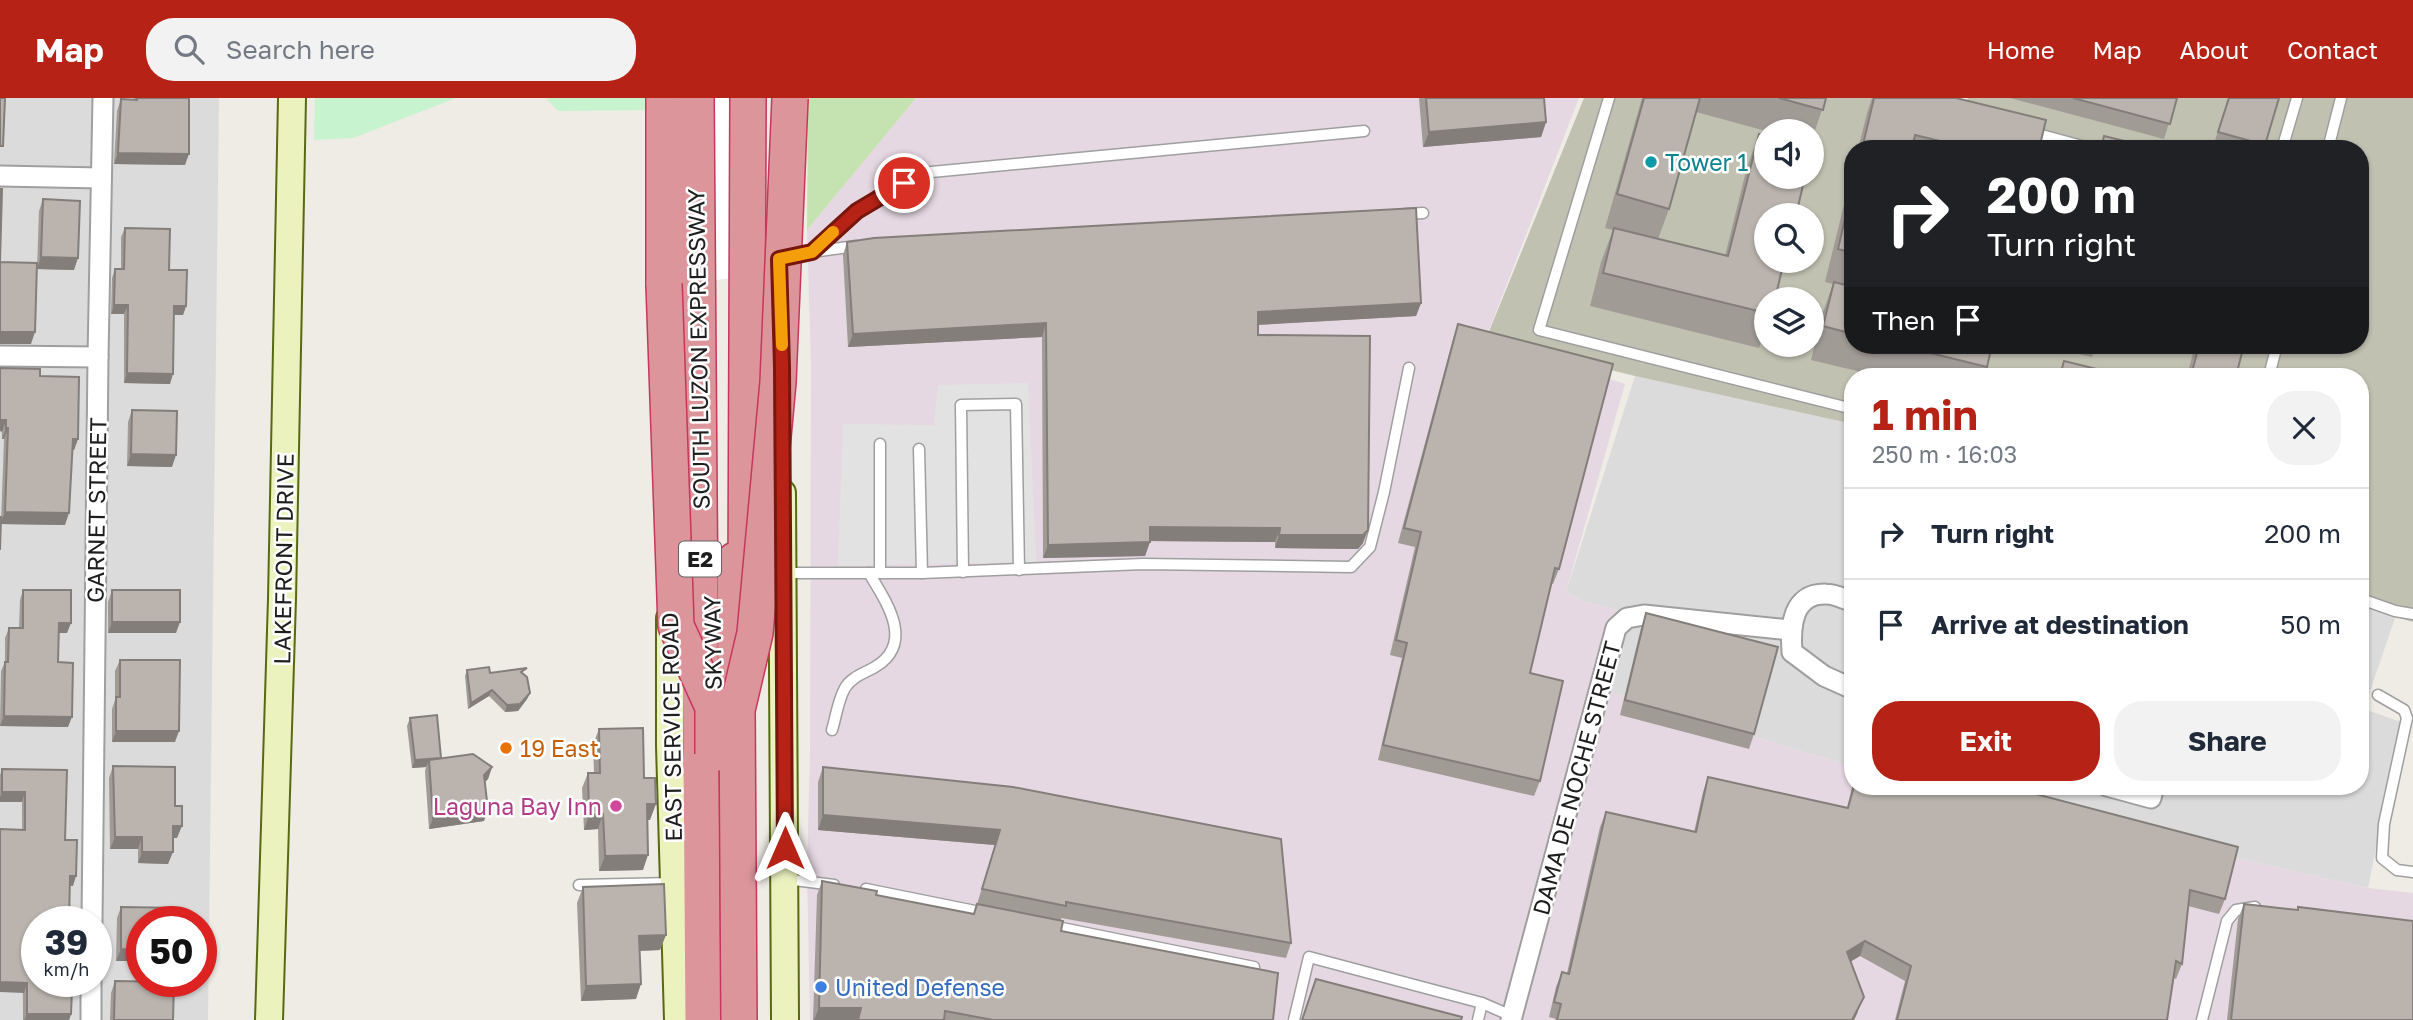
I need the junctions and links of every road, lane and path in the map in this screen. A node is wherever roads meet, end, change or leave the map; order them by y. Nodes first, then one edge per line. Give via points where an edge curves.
1 (103, 98) edge
2 (292, 98) edge
3 (664, 98) edge
4 (675, 98) edge
5 (696, 98) edge
6 (707, 98) edge
7 (730, 98) edge
8 (748, 98) edge
9 (777, 98) edge
10 (790, 98) edge
11 (1609, 98) edge
12 (2297, 98) edge
13 (2341, 98) edge
14 (2017, 128) edge
15 (1364, 131) dead end
16 (2061, 140) edge
17 (2285, 140) edge
18 (2330, 140) edge
19 (0, 176) edge
20 (101, 178) junction
21 (1423, 213) dead end
22 (1395, 215) edge
23 (868, 244) edge
24 (812, 252) junction
25 (779, 259) junction
26 (0, 355) edge
27 (98, 357) junction
28 (1409, 368) dead end
29 (1844, 407) edge
30 (880, 444) dead end
31 (919, 449) dead end
32 (1019, 570) junction
33 (963, 572) junction
34 (782, 573) junction
35 (874, 573) junction
36 (922, 573) junction
37 (1844, 599) edge
38 (2369, 602) edge
39 (2413, 614) edge
40 (1790, 630) junction
41 (1844, 685) edge
42 (2378, 695) dead end
43 (725, 708) junction
44 (832, 730) dead end
45 (722, 818) junction
46 (2413, 872) edge
47 (785, 879) junction
48 (673, 883) junction
49 (579, 885) dead end
50 (840, 886) edge
51 (854, 888) edge
52 (92, 906) edge
53 (2266, 908) edge
54 (1001, 916) edge
55 (1041, 924) edge
56 (1254, 967) edge
57 (91, 997) edge
58 (1482, 1003) junction
59 (1512, 1018) edge
60 (91, 1020) edge
61 (269, 1020) edge
62 (678, 1020) edge
63 (703, 1020) edge
64 (716, 1020) edge
65 (739, 1020) edge
66 (749, 1020) edge
67 (785, 1020) edge
68 (1293, 1020) edge
69 (1478, 1020) edge
70 (2202, 1020) edge

1 - 20 street, GARNET STREET
2 - 61 main road, LAKEFRONT DRIVE
3 - 43 highway, bridge via 664,284 676,626
4 - 48 main road, EAST SERVICE ROAD via 669,671
5 - 45 highway, SOUTH LUZON EXPRESSWAY / E2
6 - 43 highway, SKYWAY / E2
7 - 43 highway, SKYWAY / E2, bridge
8 - 45 highway, SOUTH LUZON EXPRESSWAY / E2
9 - 25 main road
10 - 43 highway, bridge via 778,382 755,633
11 - 29 lane via 1539,330
12 - 17 lane
13 - 18 lane
14 - 16 lane
15 - 24 lane via 921,173 857,211
19 - 20 street
20 - 27 street, GARNET STREET
21 - 22 lane
23 - 24 lane
24 - 25 lane
25 - 34 main road
26 - 27 street
27 - 52 street, GARNET STREET
28 - 32 lane via 1370,547 1351,566 1143,564
30 - 35 lane
31 - 36 lane
32 - 33 lane
32 - 33 lane via 1016,404 961,405
33 - 36 lane
34 - 35 lane
34 - 47 main road
35 - 36 lane
35 - 44 lane via 894,625 895,643 888,659 845,688
37 - 40 street via 1827,594 1811,597 1797,608
38 - 39 lane
40 - 41 street via 1792,652
40 - 59 street, DAMA DE NOCHE STREET via 1644,615 1627,618 1616,628
42 - 46 lane via 2404,710 2407,718 2384,824 2382,858 2397,870
43 - 64 highway, SKYWAY / E2, bridge
43 - 65 highway, SKYWAY / E2, bridge
45 - 63 highway, SOUTH LUZON EXPRESSWAY / E2
45 - 66 highway, SOUTH LUZON EXPRESSWAY / E2
47 - 50 lane
47 - 67 main road
48 - 49 lane
48 - 62 main road, EAST SERVICE ROAD
51 - 54 lane
53 - 70 lane via 2236,911 2227,921
55 - 56 lane
57 - 60 street
58 - 59 lane
58 - 68 lane via 1309,957
58 - 69 lane

